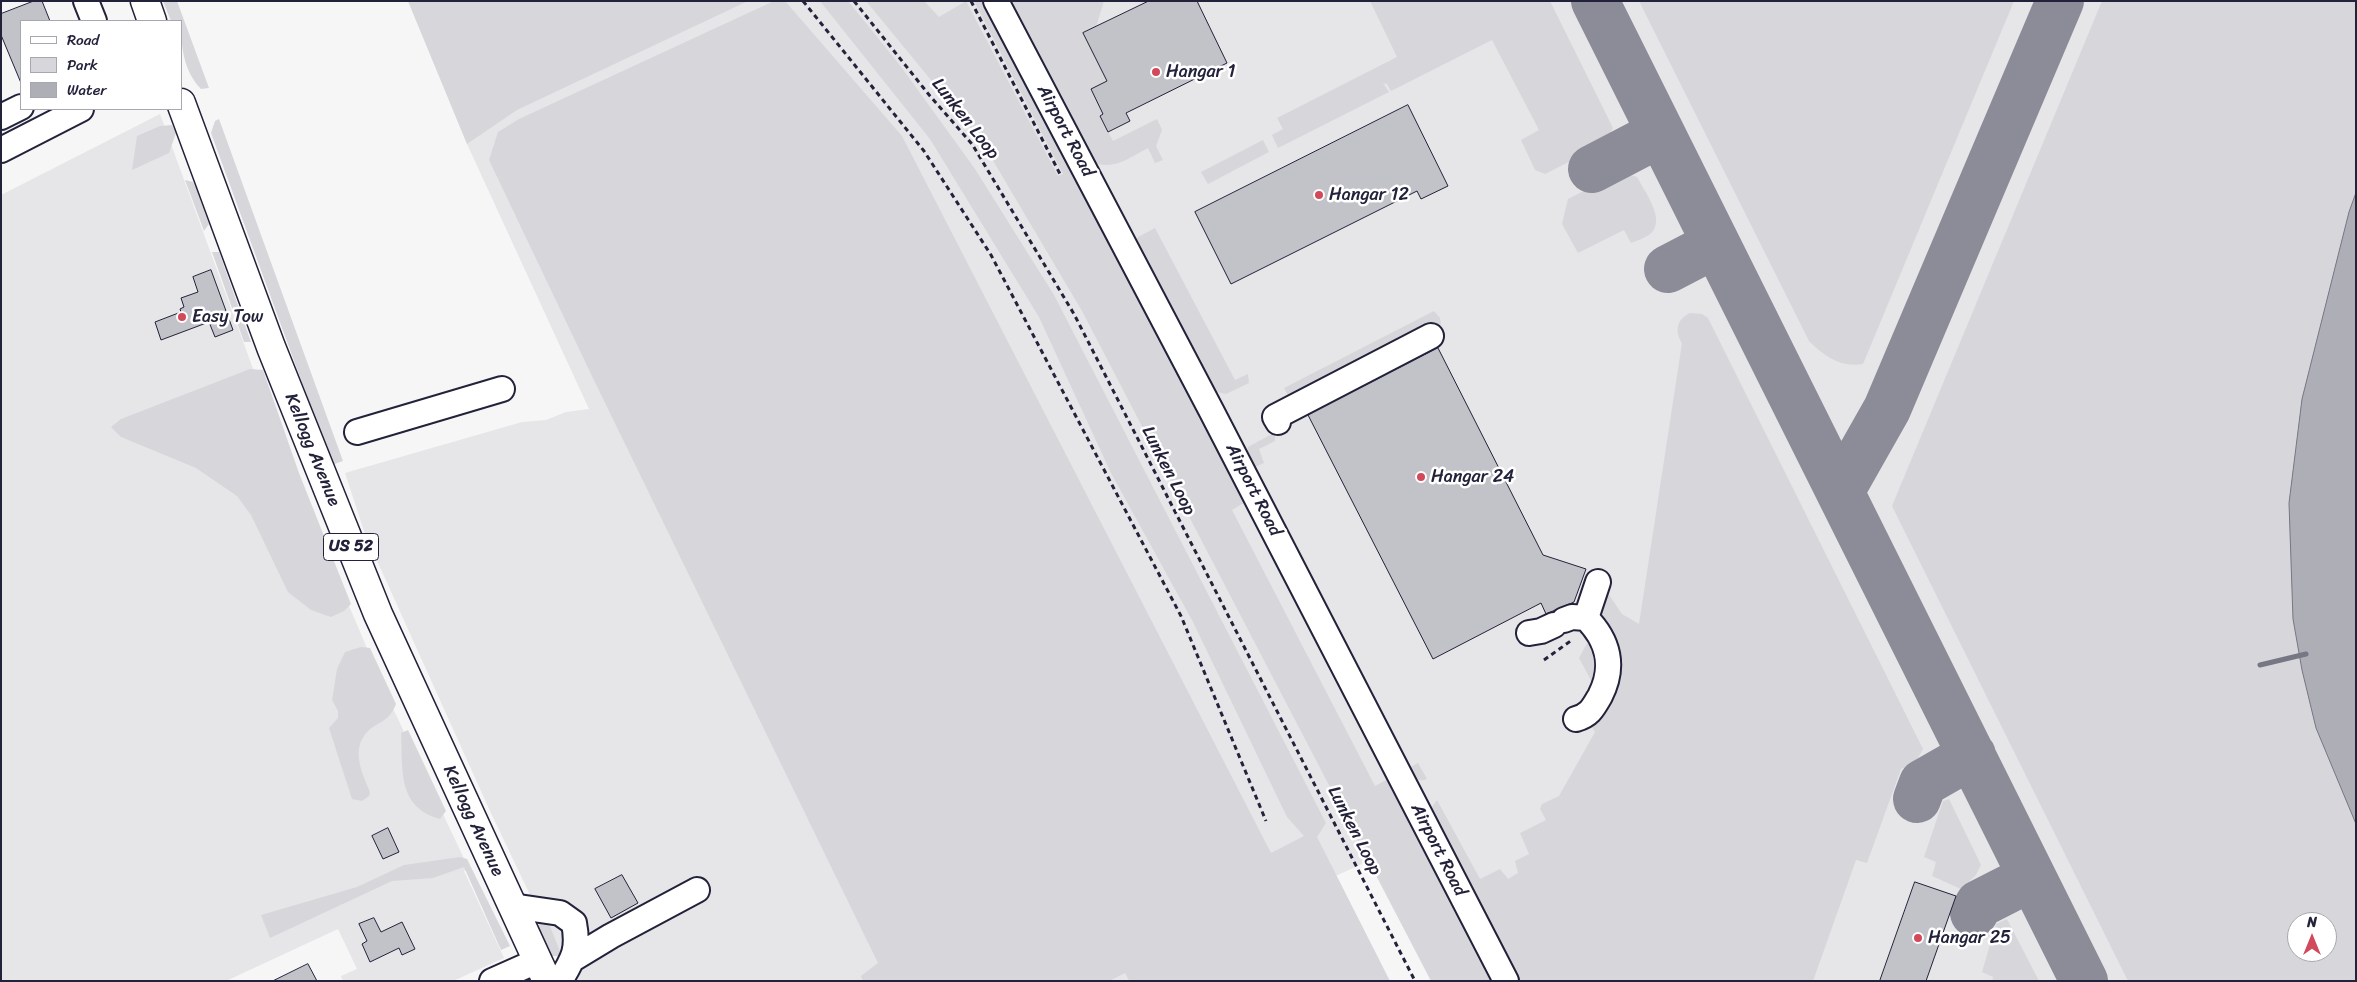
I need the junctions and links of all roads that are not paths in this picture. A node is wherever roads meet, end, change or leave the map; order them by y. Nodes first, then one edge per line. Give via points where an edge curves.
1 (86, 1) edge
2 (145, 1) edge
3 (996, 1) edge
4 (94, 20) edge
5 (152, 20) edge
6 (182, 106) edge
7 (79, 110) edge
8 (1, 150) edge
9 (1431, 336) dead end
10 (502, 389) dead end
11 (1278, 422) dead end
12 (357, 432) dead end
13 (1598, 582) dead end
14 (1567, 627) junction
15 (1529, 632) dead end
16 (1576, 720) dead end
17 (697, 890) dead end
18 (512, 906) junction
19 (573, 959) junction
20 (542, 971) edge
21 (492, 981) edge
22 (560, 981) edge
23 (1506, 981) edge

1 - 4 lane
2 - 5 main road
3 - 23 lane, Airport Road
6 - 18 main road, Kellogg Avenue / US 52 via 275,356 378,614
7 - 8 lane
9 - 11 lane via 1275,417
10 - 12 lane
13 - 14 lane
14 - 15 lane
14 - 16 lane via 1593,625 1607,654 1610,669 1593,710 1588,716
17 - 19 lane
18 - 19 lane via 560,913 574,923 577,942
18 - 20 main road, Kellogg Avenue / US 52
19 - 22 lane
20 - 21 lane

